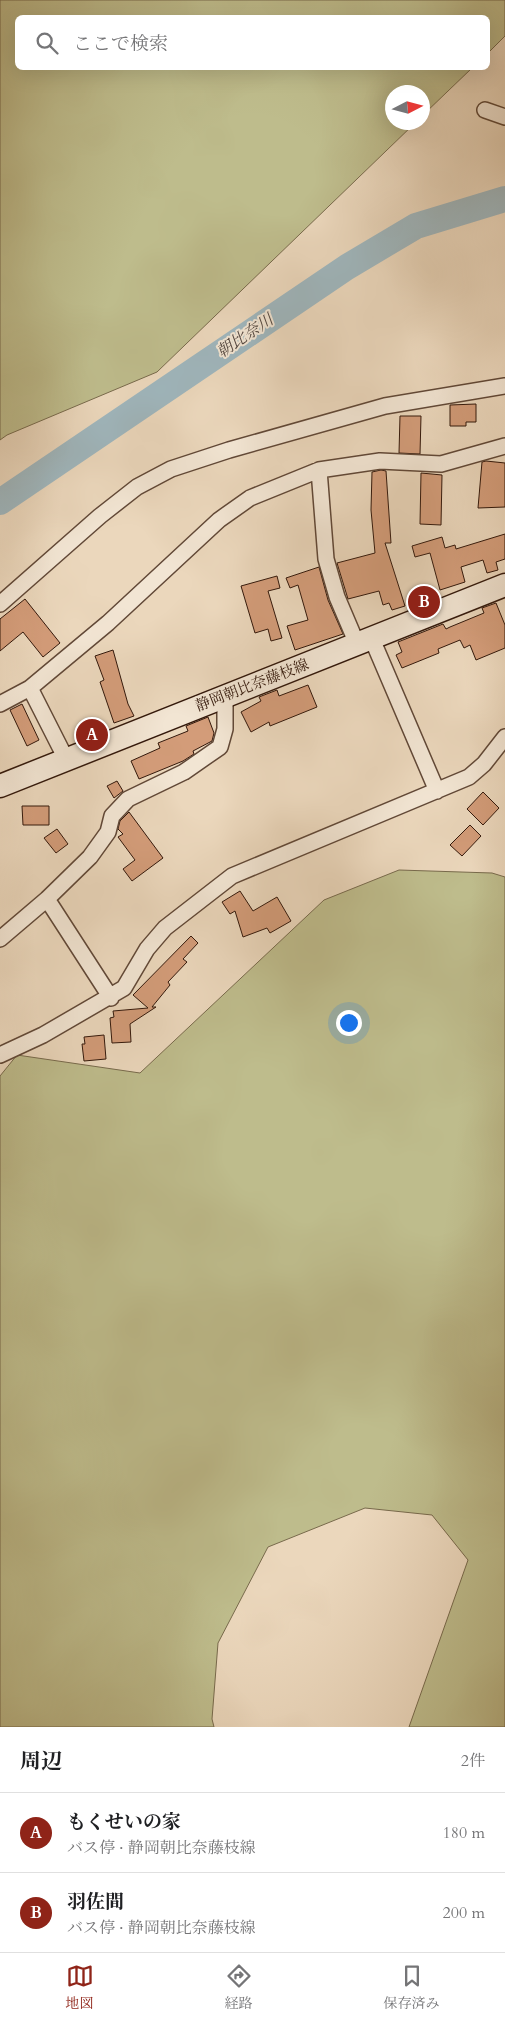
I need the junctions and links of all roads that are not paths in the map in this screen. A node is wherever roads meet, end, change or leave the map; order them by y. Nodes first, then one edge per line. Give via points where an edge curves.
1 (485, 110) dead end
2 (505, 117) edge
3 (505, 386) edge
4 (505, 446) edge
5 (318, 470) junction
6 (505, 585) edge
7 (0, 604) edge
8 (365, 642) junction
9 (30, 688) junction
10 (225, 695) junction
11 (0, 704) edge
12 (505, 737) edge
13 (66, 759) junction
14 (0, 786) edge
15 (437, 791) junction
16 (47, 899) junction
17 (0, 939) edge
18 (110, 998) junction
19 (0, 1054) edge

1 - 2 street
3 - 7 street via 386,406 171,469 137,487
4 - 5 street via 441,464 380,461
5 - 8 street via 326,559 337,598
5 - 9 street via 250,498 219,520 108,623
6 - 8 main road, 静岡朝比奈藤枝線
8 - 10 main road, 静岡朝比奈藤枝線
8 - 15 street
9 - 11 street
9 - 13 street
10 - 13 main road, 静岡朝比奈藤枝線
10 - 16 street via 225,729 220,747 184,772 128,799 112,816 108,832 90,857
12 - 15 street via 470,777
13 - 14 main road, 静岡朝比奈藤枝線
15 - 18 street via 232,876 165,928 147,949 124,988
16 - 17 street
16 - 18 street
18 - 19 street via 43,1036

